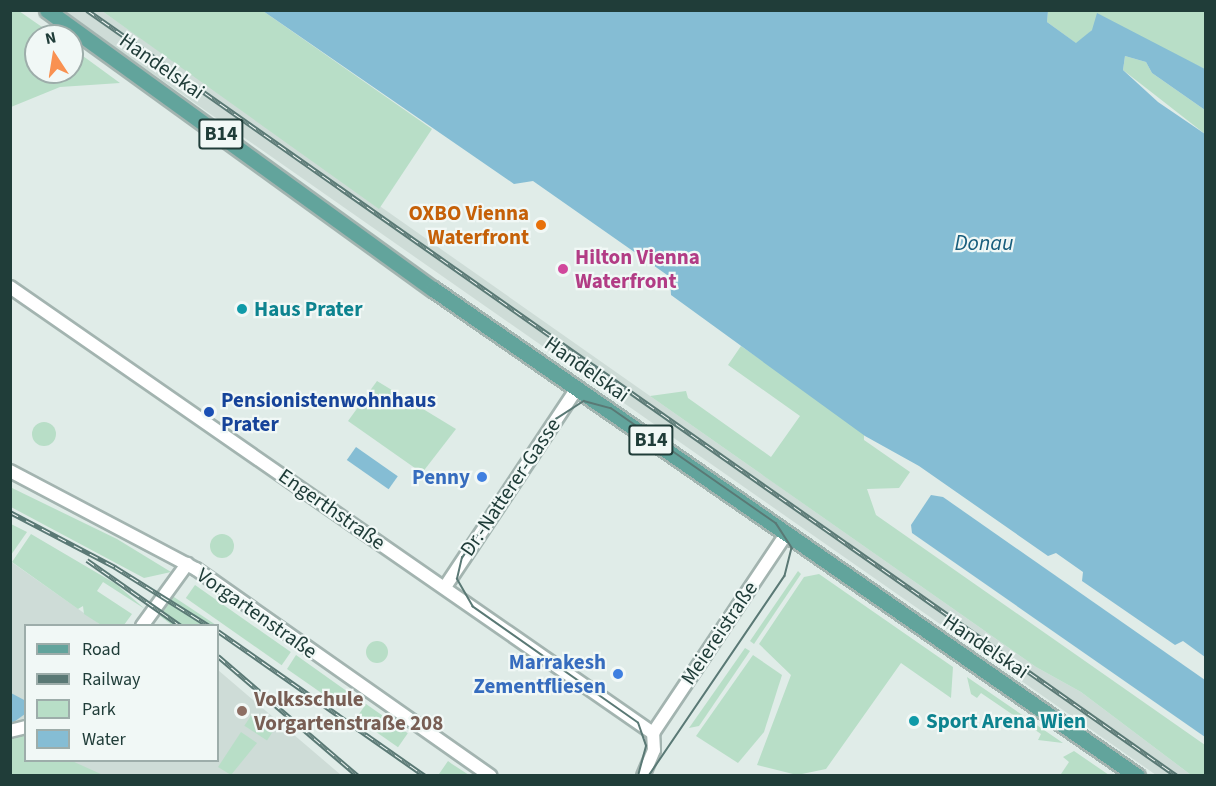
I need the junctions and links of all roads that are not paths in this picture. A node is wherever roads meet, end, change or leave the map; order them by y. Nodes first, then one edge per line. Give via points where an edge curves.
1 (47, 10) edge
2 (10, 287) edge
3 (578, 388) junction
4 (10, 471) edge
5 (786, 534) junction
6 (187, 564) junction
7 (445, 587) junction
8 (143, 624) edge
9 (653, 733) junction
10 (491, 776) edge
11 (644, 776) edge
12 (1137, 776) edge

1 - 3 main road, Handelskai / B14
2 - 7 street, Engerthstraße
3 - 5 main road, Handelskai / B14
3 - 7 street, Dr.-Natterer-Gasse
4 - 6 street, Vorgartenstraße
5 - 9 street, Meiereistraße
5 - 12 main road, Handelskai / B14
6 - 8 street
6 - 10 street, Vorgartenstraße
7 - 9 street, Engerthstraße
9 - 11 street via 654,750

